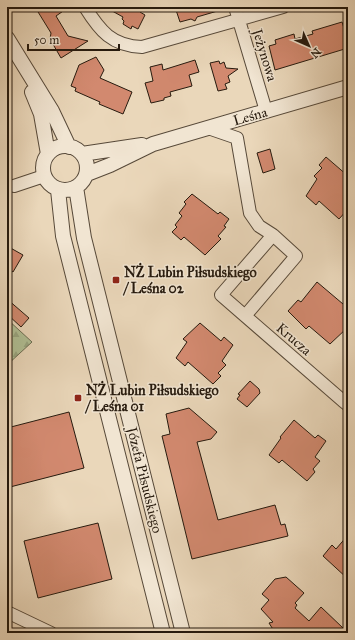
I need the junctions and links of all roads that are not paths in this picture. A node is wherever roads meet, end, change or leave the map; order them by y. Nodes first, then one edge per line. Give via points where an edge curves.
1 (85, 7) edge
2 (235, 7) edge
3 (283, 7) edge
4 (239, 20) junction
5 (7, 38) edge
6 (19, 58) junction
7 (348, 88) edge
8 (266, 111) junction
9 (208, 128) junction
10 (153, 144) junction
11 (69, 147) junction
12 (48, 154) junction
13 (82, 154) junction
14 (86, 174) junction
15 (44, 176) junction
16 (14, 186) dead end
17 (76, 188) junction
18 (58, 190) junction
19 (273, 235) junction
20 (244, 316) junction
21 (348, 405) edge
22 (7, 612) edge
23 (51, 633) edge
24 (163, 633) edge
25 (183, 633) edge

1 - 4 street via 106,36 128,46 142,47
2 - 4 street, Jeżynowa
3 - 4 street
4 - 8 street, Jeżynowa
5 - 6 street
6 - 11 street via 52,111
6 - 12 street via 41,114
7 - 8 street, Leśna
8 - 9 street, Leśna
9 - 10 street, Leśna
9 - 19 street via 236,138 250,213 259,226
10 - 13 street, Leśna
10 - 14 street, Leśna
11 - 12 street via 58,148
11 - 13 street
12 - 15 street via 43,168
13 - 14 street
14 - 17 street
15 - 16 street
15 - 18 street via 47,182
17 - 18 street
17 - 25 street, Józefa Piłsudskiego via 84,238
18 - 24 street, Józefa Piłsudskiego via 63,236
19 - 20 street, Krucza via 221,295
19 - 20 street via 296,256
20 - 21 street, Krucza
22 - 23 street

